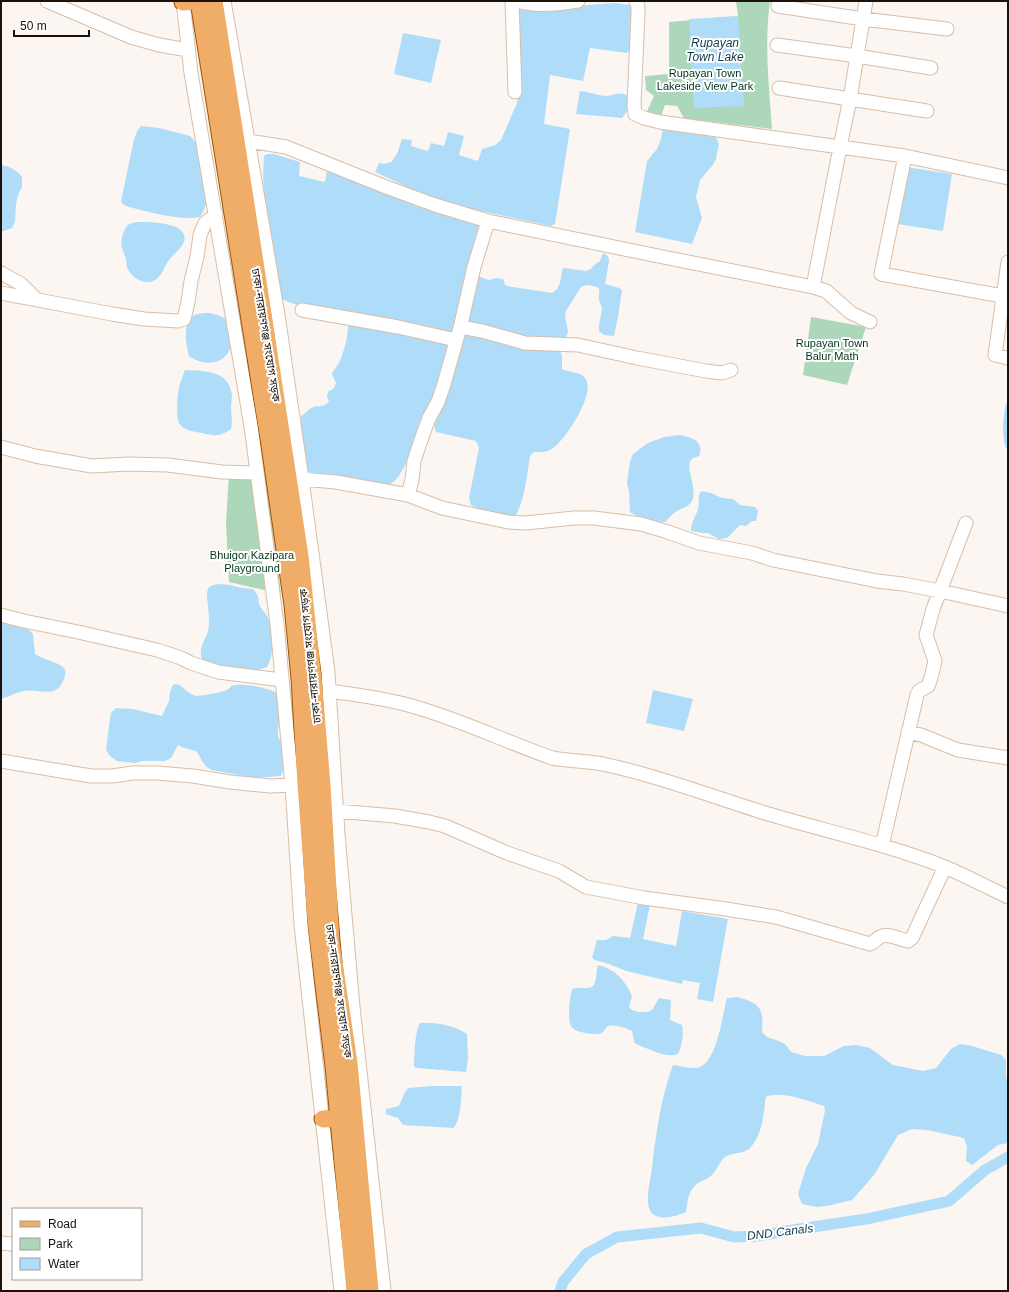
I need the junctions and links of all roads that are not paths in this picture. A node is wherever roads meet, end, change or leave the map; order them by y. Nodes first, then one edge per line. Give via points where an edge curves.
1 (47, 1) edge
2 (189, 1) edge
3 (214, 1) edge
4 (224, 1) edge
5 (512, 1) edge
6 (518, 1) edge
7 (578, 1) edge
8 (636, 1) edge
9 (866, 1) edge
10 (778, 6) dead end
11 (863, 19) junction
12 (947, 29) dead end
13 (777, 45) dead end
14 (188, 50) junction
15 (857, 56) junction
16 (931, 68) dead end
17 (779, 88) dead end
18 (515, 92) dead end
19 (850, 99) junction
20 (927, 111) dead end
21 (249, 142) junction
22 (840, 147) junction
23 (905, 156) junction
24 (1008, 178) edge
25 (216, 214) junction
26 (488, 220) junction
27 (1008, 262) edge
28 (1, 273) edge
29 (813, 287) junction
30 (1, 292) edge
31 (1006, 297) edge
32 (37, 299) junction
33 (302, 310) dead end
34 (870, 322) dead end
35 (460, 327) junction
36 (456, 340) junction
37 (1008, 358) edge
38 (732, 370) dead end
39 (1, 447) edge
40 (257, 473) junction
41 (302, 479) junction
42 (408, 495) junction
43 (966, 524) dead end
44 (940, 591) junction
45 (1008, 606) edge
46 (1, 614) edge
47 (282, 680) junction
48 (330, 692) junction
49 (908, 732) junction
50 (1008, 758) edge
51 (1, 761) edge
52 (292, 785) junction
53 (337, 811) junction
54 (882, 846) junction
55 (945, 867) junction
56 (1008, 897) edge
57 (346, 1008) junction
58 (331, 1119) junction
59 (365, 1175) junction
60 (342, 1230) junction
61 (1, 1243) edge
62 (12, 1244) edge
63 (341, 1291) edge
64 (355, 1291) edge
65 (370, 1291) edge
66 (384, 1291) edge

1 - 14 street via 131,37
2 - 14 street
2 - 58 main road, ঢাকা-নারায়ণগঞ্জ সংযোগ সড়ক via 266,422 294,605
3 - 57 main road, ঢাকা-নারায়ণগঞ্জ সংযোগ সড়ক via 300,556 322,785 330,942
4 - 21 street
5 - 18 street
6 - 7 street via 532,4
8 - 22 street via 638,14 635,114 660,122
9 - 11 street
10 - 11 street
11 - 12 street
11 - 15 street
13 - 15 street
14 - 25 street
15 - 16 street
15 - 19 street
17 - 19 street
19 - 20 street
19 - 22 street
21 - 26 street via 286,147 435,205
21 - 41 street
22 - 23 street
22 - 29 street
23 - 24 street
23 - 31 street via 881,274
25 - 32 street via 205,223 200,235 184,319 144,319
25 - 40 street
26 - 29 street
26 - 35 street
27 - 31 street
28 - 32 street via 21,284
29 - 34 street via 826,291 851,313
30 - 32 street
31 - 37 street via 995,355
33 - 36 street
35 - 36 street
35 - 38 street via 525,343 578,345 706,371 722,373
36 - 42 street via 438,402 429,418 414,461
39 - 40 street via 92,466 168,465 222,472
40 - 47 street
41 - 42 street via 336,482
41 - 48 street
42 - 44 street via 442,508 508,522 588,518 641,524 699,543 752,553 773,560
43 - 44 street
44 - 45 street
44 - 49 street via 926,635 935,661 932,678 928,686 916,695
46 - 47 street via 157,650 218,672
47 - 52 street
48 - 53 street
48 - 54 street via 408,705 444,716 552,758 594,763 671,782
49 - 50 street via 958,750
49 - 54 street
51 - 52 street via 91,776 157,773 270,786
52 - 58 street via 301,925
53 - 55 street via 395,816 445,826 507,853 559,871 586,887 776,917 870,944 885,935 908,941 912,938
53 - 57 street
54 - 55 street
55 - 56 street
57 - 59 main road, ঢাকা-নারায়ণগঞ্জ সংযোগ সড়ক via 348,1063
58 - 60 main road, ঢাকা-নারায়ণগঞ্জ সংযোগ সড়ক
59 - 65 main road, ঢাকা-নারায়ণগঞ্জ সংযোগ সড়ক
59 - 66 street
60 - 63 street
60 - 64 main road, ঢাকা-নারায়ণগঞ্জ সংযোগ সড়ক
61 - 62 street

